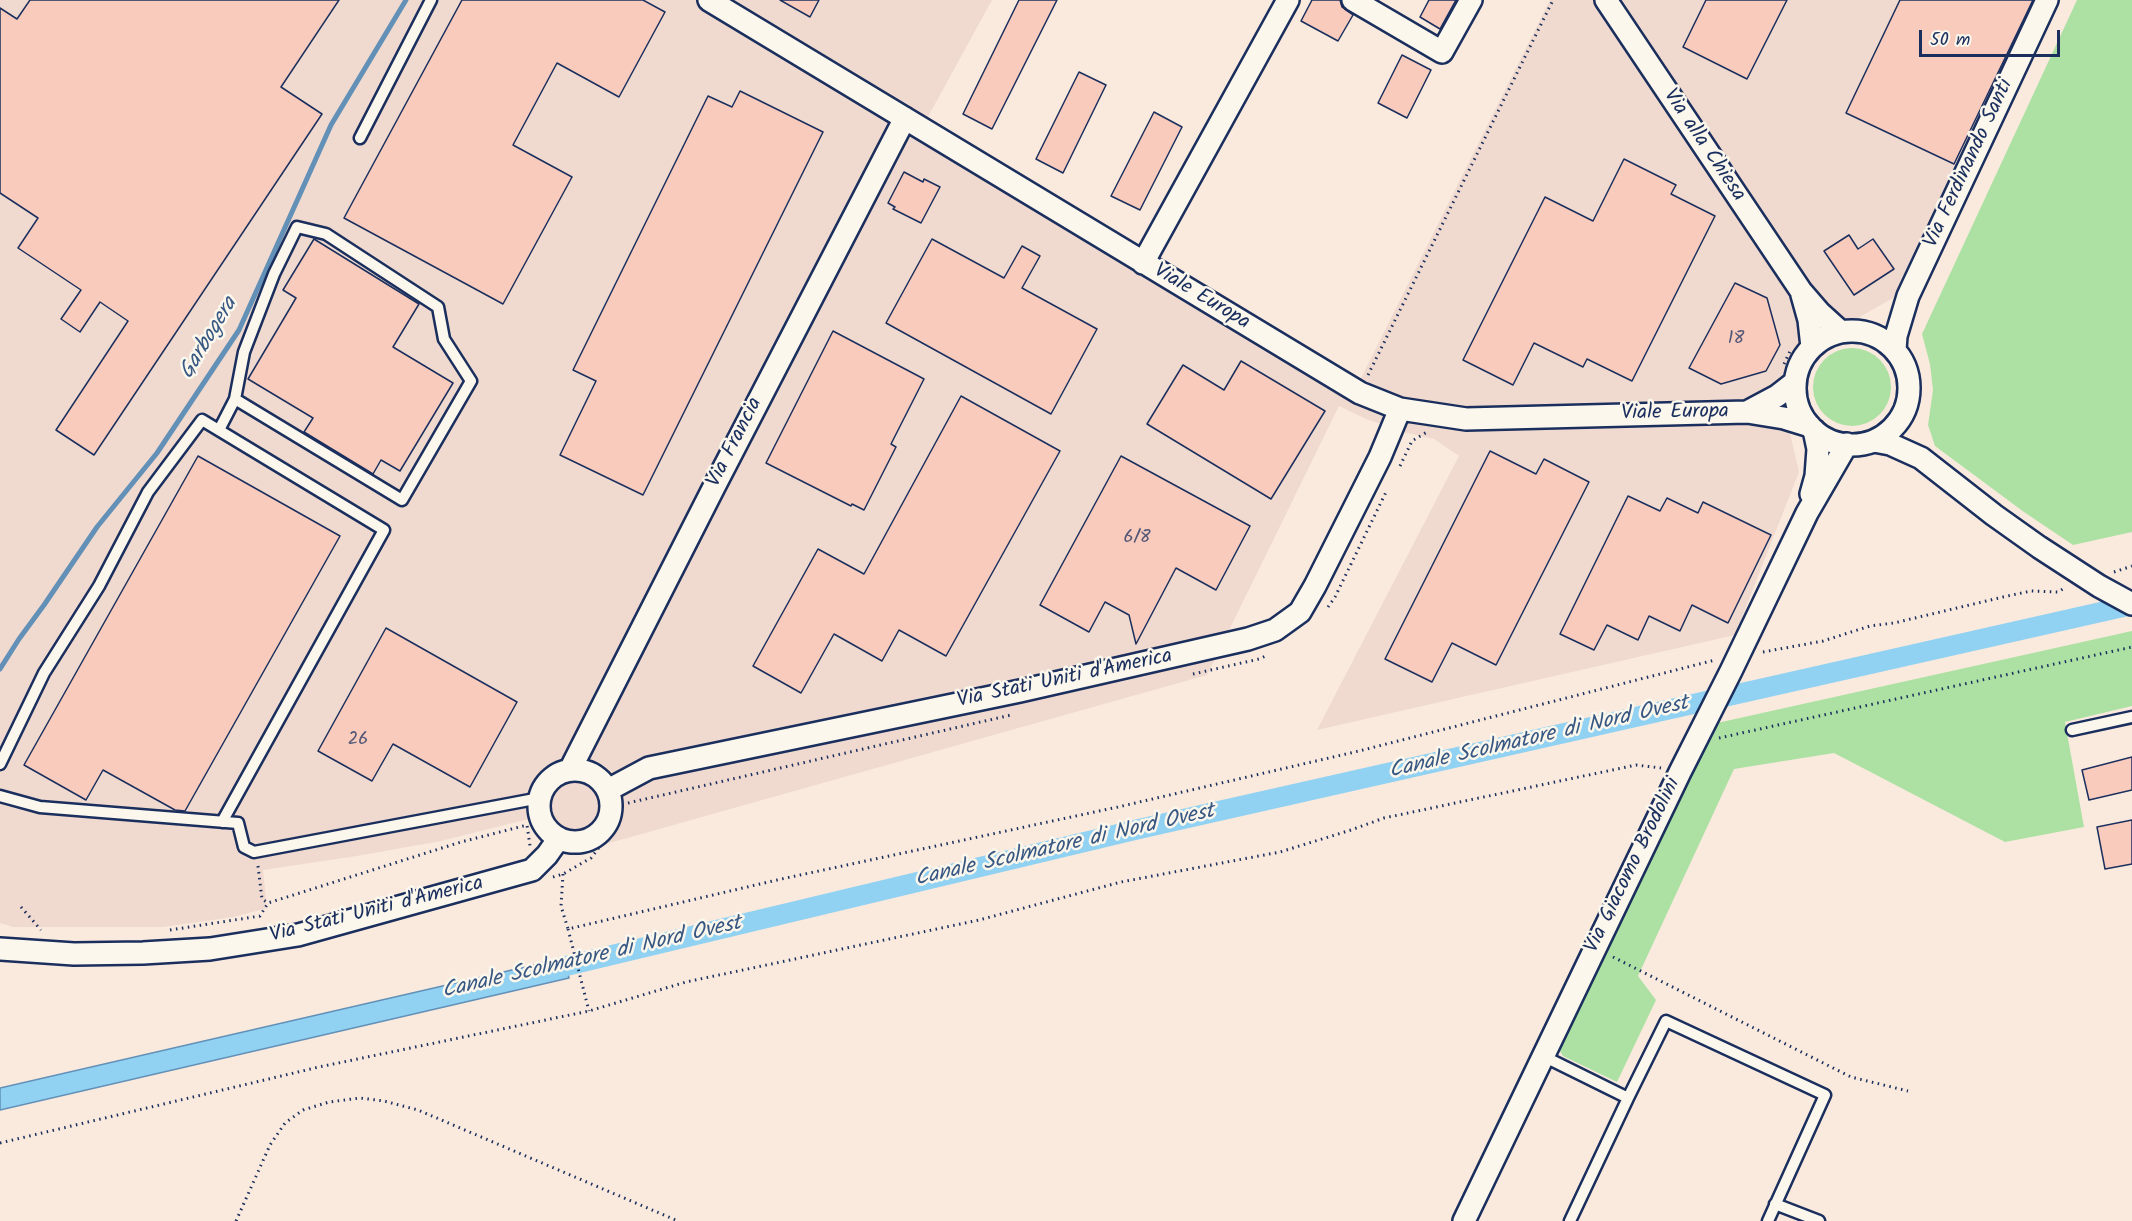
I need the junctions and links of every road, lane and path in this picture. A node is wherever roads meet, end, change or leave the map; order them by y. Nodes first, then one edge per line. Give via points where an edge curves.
1 (431, 0) edge
2 (709, 0) edge
3 (1288, 0) edge
4 (1353, 0) edge
5 (1471, 0) edge
6 (1553, 0) edge
7 (1606, 0) edge
8 (2047, 0) edge
9 (905, 118) junction
10 (360, 138) dead end
11 (1143, 263) junction
12 (1801, 291) junction
13 (1908, 296) junction
14 (1840, 332) junction
15 (1866, 332) junction
16 (1812, 347) junction
17 (1895, 350) junction
18 (1796, 381) junction
19 (1360, 393) junction
20 (235, 399) junction
21 (1400, 410) junction
22 (1747, 412) junction
23 (1903, 414) junction
24 (1812, 428) junction
25 (219, 430) junction
26 (1874, 441) junction
27 (1847, 444) junction
28 (1921, 458) junction
29 (1807, 513) junction
30 (2079, 573) junction
31 (2132, 604) edge
32 (2132, 647) edge
33 (1735, 662) junction
34 (2132, 717) edge
35 (2072, 730) dead end
36 (1696, 739) junction
37 (0, 764) edge
38 (570, 770) junction
39 (1680, 772) junction
40 (608, 790) junction
41 (0, 796) edge
42 (540, 798) junction
43 (222, 822) junction
44 (559, 838) junction
45 (251, 851) junction
46 (563, 874) dead end
47 (268, 903) dead end
48 (568, 929) junction
49 (0, 948) edge
50 (1594, 950) junction
51 (588, 1011) junction
52 (1543, 1056) junction
53 (1908, 1090) dead end
54 (1628, 1098) junction
55 (0, 1143) edge
56 (1775, 1204) junction
57 (236, 1221) edge
58 (678, 1221) edge
59 (1464, 1221) edge
60 (1570, 1221) edge
61 (1767, 1221) edge
62 (1819, 1221) edge

1 - 10 lane
2 - 9 street, Viale Europa
3 - 11 street
4 - 5 street via 1442,52
6 - 19 path
7 - 12 street, Via alla Chiesa
8 - 13 street, Via Ferdinando Santi
9 - 11 street, Viale Europa
9 - 38 street, Via Francia
11 - 19 street, Viale Europa
12 - 14 street, Via alla Chiesa
12 - 16 street, Via alla Chiesa
13 - 15 street, Via Ferdinando Santi via 1891,315
13 - 17 street, Via Ferdinando Santi
14 - 15 street
14 - 16 street
15 - 17 street
16 - 18 street via 1801,363
17 - 23 street via 1909,381
18 - 22 street, Viale Europa
18 - 24 street via 1801,413
19 - 21 street, Viale Europa
20 - 20 lane via 402,500 471,381 444,339 438,307 326,234 297,227 244,352
20 - 25 lane
21 - 22 street, Viale Europa via 1466,419
21 - 40 street, Via Stati Uniti d'America via 1315,586 1300,612 1275,630 1020,691 649,768
22 - 24 street, Viale Europa via 1785,418
23 - 26 street
23 - 28 street
24 - 27 street via 1824,437
24 - 29 street, Via Giacomo Brodolini via 1818,449
25 - 37 lane via 202,420 148,492 99,586 44,673
25 - 43 lane via 384,530
26 - 27 street
26 - 28 street
27 - 29 street, Via Giacomo Brodolini
28 - 30 street via 1994,515
29 - 33 street, Via Giacomo Brodolini
30 - 31 street
30 - 33 path via 2058,592 2031,591 2003,597 1870,626
32 - 36 path
33 - 36 street, Via Giacomo Brodolini
33 - 48 path via 1118,807
34 - 35 lane
36 - 39 street, Via Giacomo Brodolini
38 - 40 street via 592,774
38 - 42 street via 550,779
39 - 50 street, Via Giacomo Brodolini
39 - 51 path via 1636,765 1384,818 1280,852 1121,882 979,920 686,982
40 - 44 street via 611,812 601,832 581,842
41 - 43 lane via 40,807
42 - 44 street via 542,821
42 - 45 lane
43 - 45 lane via 238,823
44 - 49 street, Via Stati Uniti d'America via 532,870 298,935 210,949 143,953 74,954
45 - 47 path via 262,899
46 - 48 path via 561,906
48 - 51 path
50 - 52 street, Via Giacomo Brodolini
50 - 53 path via 1632,965 1851,1077
51 - 55 path via 319,1067
52 - 54 lane
52 - 59 street, Via Giacomo Brodolini
54 - 56 lane via 1666,1020 1825,1095
54 - 60 lane
56 - 61 lane
56 - 62 lane
57 - 58 path via 270,1145 285,1124 303,1110 360,1098 418,1110

